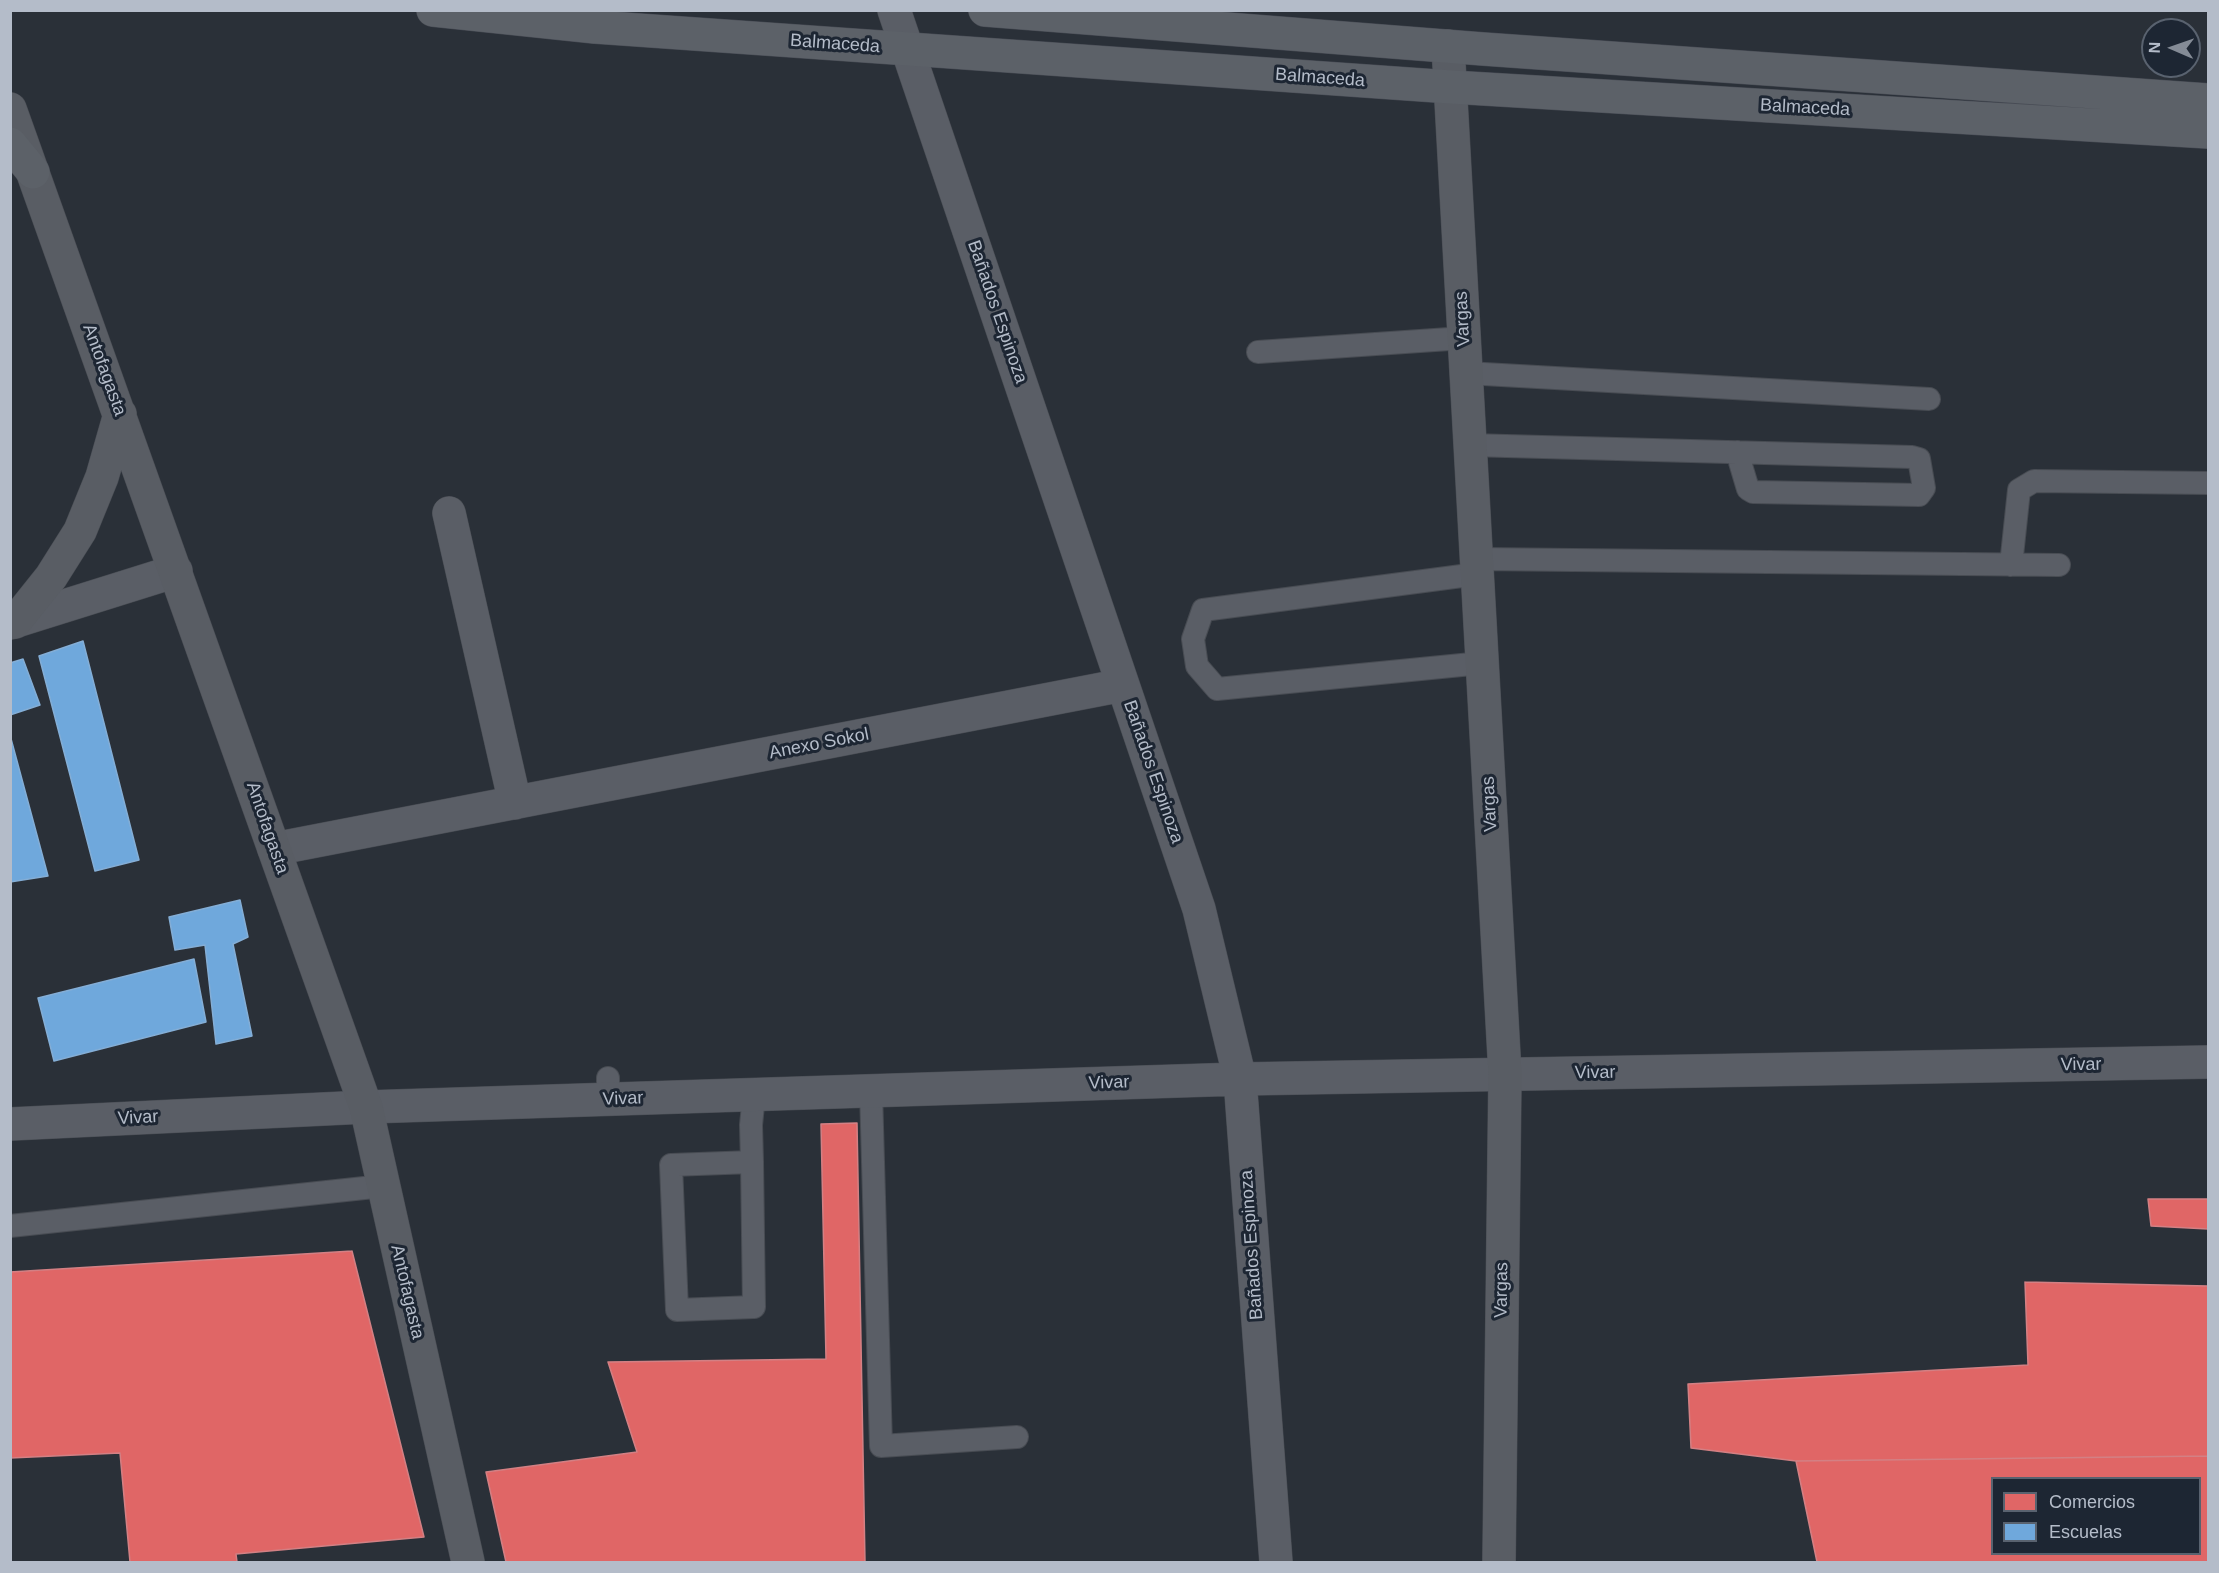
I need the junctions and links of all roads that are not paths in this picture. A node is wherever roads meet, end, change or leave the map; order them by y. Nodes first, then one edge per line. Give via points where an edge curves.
1 (432, 10) edge
2 (894, 10) edge
3 (985, 10) edge
4 (1448, 46) junction
5 (907, 48) junction
6 (1451, 87) junction
7 (2208, 100) edge
8 (10, 109) edge
9 (2208, 132) edge
10 (10, 144) edge
11 (33, 172) junction
12 (1464, 338) junction
13 (1258, 352) dead end
14 (1466, 373) junction
15 (1929, 399) dead end
16 (120, 414) junction
17 (1470, 445) junction
18 (1737, 452) junction
19 (2208, 483) edge
20 (449, 513) dead end
21 (2012, 565) junction
22 (2059, 566) dead end
23 (1477, 567) junction
24 (176, 571) junction
25 (13, 622) edge
26 (1482, 663) junction
27 (1123, 685) junction
28 (515, 803) junction
29 (274, 849) junction
30 (2208, 1062) edge
31 (1505, 1074) junction
32 (1240, 1079) junction
33 (871, 1091) junction
34 (754, 1095) junction
35 (366, 1107) junction
36 (10, 1124) edge
37 (752, 1162) junction
38 (383, 1186) junction
39 (10, 1226) edge
40 (1017, 1437) dead end
41 (468, 1563) edge
42 (1276, 1563) edge
43 (1499, 1563) edge

1 - 5 main road, Balmaceda via 595,27
2 - 5 street, Bañados Espinoza
3 - 4 main road, Balmaceda
4 - 6 main road, Vargas
4 - 7 main road, Balmaceda
5 - 6 main road, Balmaceda
5 - 27 street, Bañados Espinoza
6 - 9 main road, Balmaceda
6 - 12 main road, Vargas
8 - 11 main road, Antofagasta
10 - 11 main road
11 - 16 main road, Antofagasta
12 - 13 lane
12 - 14 main road, Vargas
14 - 15 lane
14 - 17 main road, Vargas
16 - 24 main road, Antofagasta
16 - 25 main road via 102,477 80,531 51,577
17 - 18 lane
17 - 23 main road, Vargas
18 - 18 lane via 1919,459 1924,488 1919,495 1753,492 1748,489
19 - 21 lane via 2034,481 2019,490
20 - 28 street
21 - 22 lane
21 - 23 lane
23 - 26 main road, Vargas
23 - 26 lane via 1203,610 1193,639 1197,666 1217,689
24 - 25 street
24 - 29 main road, Antofagasta
26 - 31 main road, Vargas
27 - 28 street, Anexo Sokol
27 - 32 street, Bañados Espinoza via 1199,909
28 - 29 street, Anexo Sokol
29 - 35 main road, Antofagasta
30 - 31 street, Vivar
31 - 32 street, Vivar
31 - 43 main road, Vargas
32 - 33 street, Vivar
32 - 42 street, Bañados Espinoza
33 - 34 street, Vivar
33 - 40 lane via 881,1446
34 - 35 street, Vivar via 608,1089
34 - 37 lane
35 - 36 street, Vivar
35 - 38 main road, Antofagasta
37 - 37 lane via 754,1306 677,1310 671,1165
38 - 39 lane
38 - 41 main road, Antofagasta

